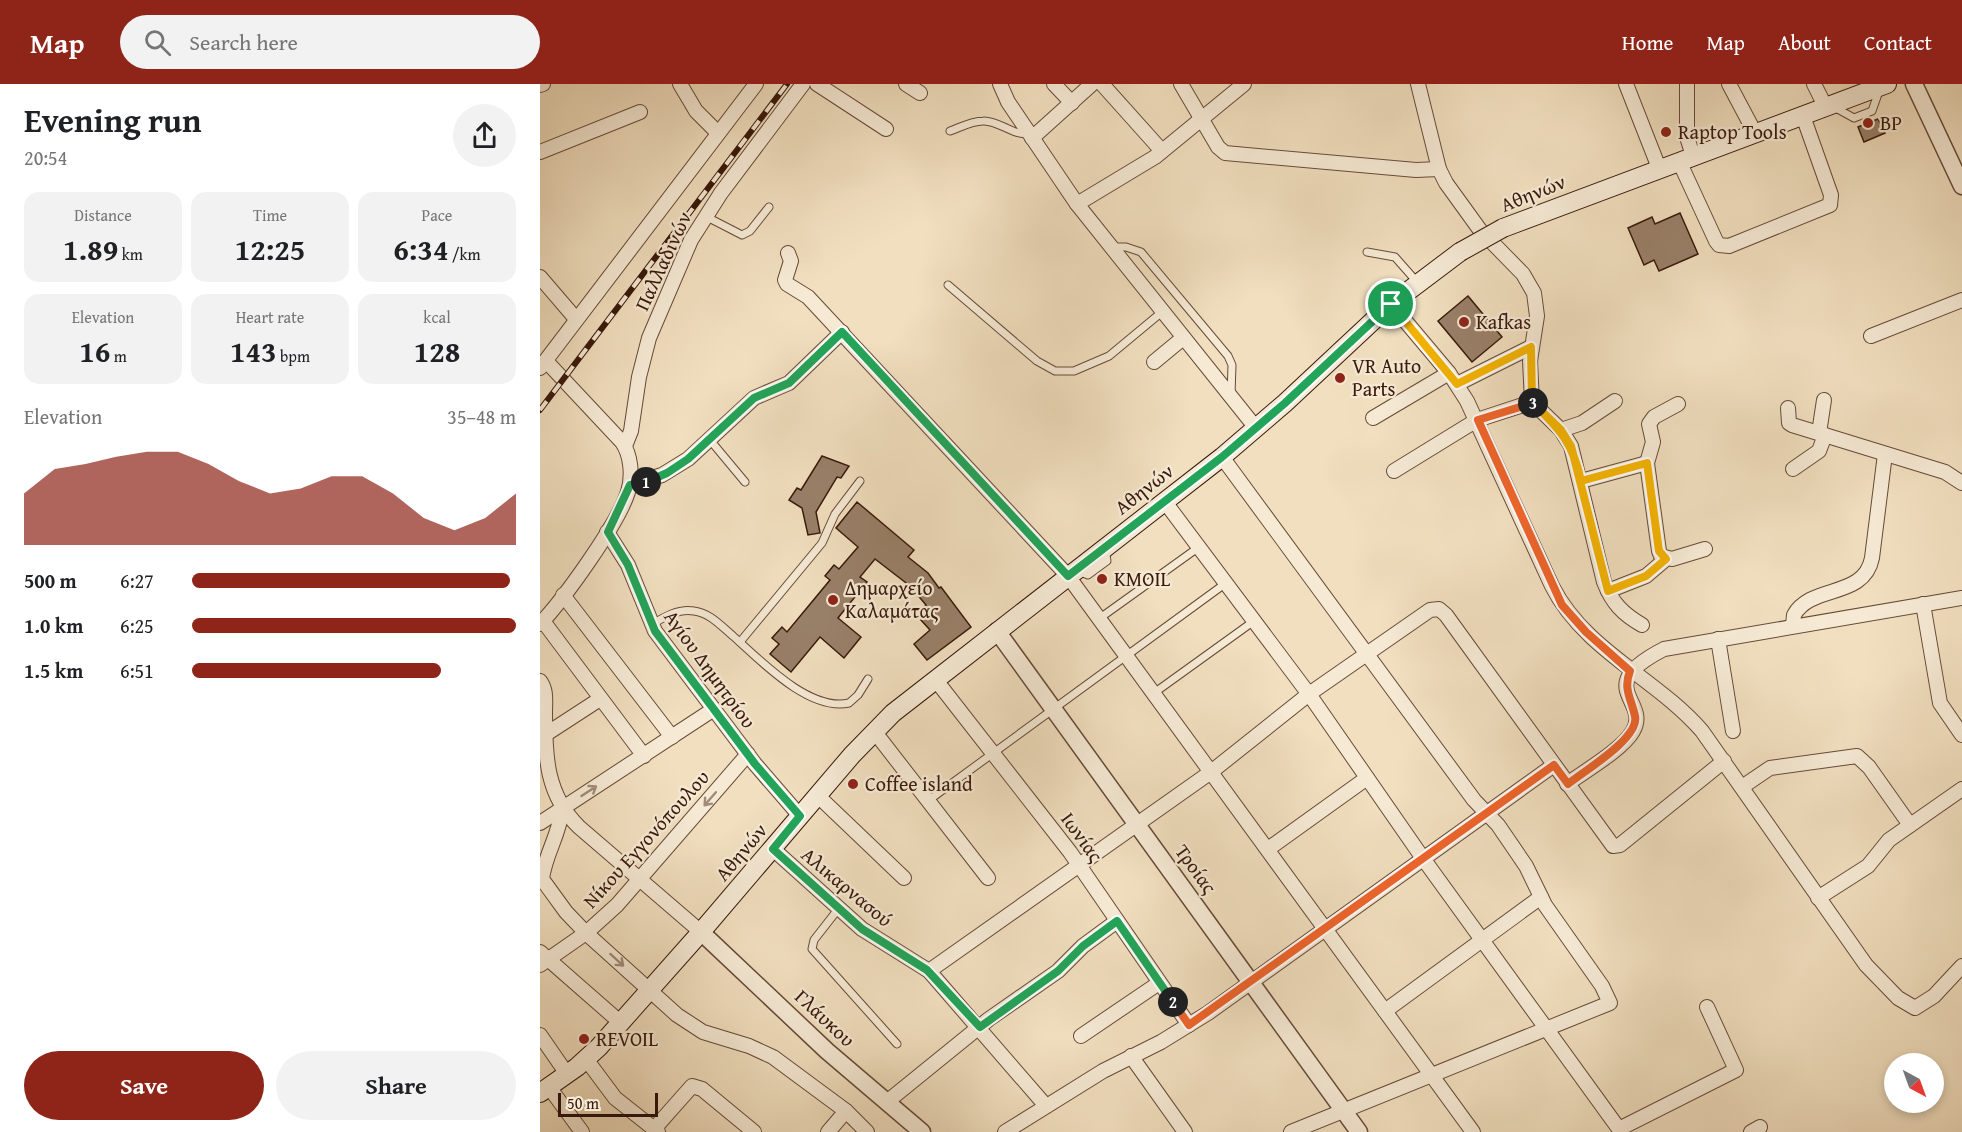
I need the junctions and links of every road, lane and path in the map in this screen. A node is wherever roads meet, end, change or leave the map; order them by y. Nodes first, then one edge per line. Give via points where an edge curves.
1 (680, 84) edge
2 (756, 84) edge
3 (803, 84) edge
4 (818, 84) edge
5 (906, 84) edge
6 (1000, 84) edge
7 (1054, 84) edge
8 (1092, 84) edge
9 (1102, 84) edge
10 (1181, 84) edge
11 (1244, 84) edge
12 (1418, 84) edge
13 (1626, 84) edge
14 (1687, 84) edge
15 (1730, 84) edge
16 (1814, 84) edge
17 (1914, 84) edge
18 (1884, 85) edge
19 (920, 93) dead end
20 (1071, 103) junction
21 (1829, 106) junction
22 (640, 112) dead end
23 (1803, 116) junction
24 (1201, 120) junction
25 (886, 129) dead end
26 (950, 130) dead end
27 (717, 132) junction
28 (1755, 134) junction
29 (1030, 135) junction
30 (1162, 151) junction
31 (540, 152) edge
32 (1686, 158) junction
33 (1659, 168) junction
34 (1439, 169) junction
35 (1962, 186) edge
36 (1077, 204) junction
37 (769, 207) dead end
38 (705, 216) junction
39 (1111, 247) junction
40 (1367, 252) dead end
41 (788, 253) dead end
42 (540, 276) edge
43 (1417, 282) junction
44 (948, 285) dead end
45 (1962, 300) edge
46 (1391, 304) junction
47 (1162, 312) junction
48 (576, 319) junction
49 (842, 332) junction
50 (1871, 336) dead end
51 (1183, 338) junction
52 (1531, 347) junction
53 (1154, 362) dead end
54 (543, 364) edge
55 (1453, 378) junction
56 (1231, 397) junction
57 (1824, 400) dead end
58 (1615, 401) dead end
59 (1532, 402) junction
60 (1678, 404) dead end
61 (1788, 408) dead end
62 (1373, 418) dead end
63 (1478, 420) junction
64 (1256, 428) junction
65 (1561, 430) junction
66 (1822, 434) junction
67 (710, 440) junction
68 (625, 446) junction
69 (1884, 454) junction
70 (1222, 457) junction
71 (1647, 463) junction
72 (1793, 469) dead end
73 (1394, 471) dead end
74 (860, 481) dead end
75 (1581, 481) junction
76 (745, 482) dead end
77 (1962, 483) edge
78 (630, 485) junction
79 (1165, 502) junction
80 (608, 532) junction
81 (1199, 547) junction
82 (1705, 549) dead end
83 (1666, 559) junction
84 (1072, 573) junction
85 (1226, 583) junction
86 (1608, 591) junction
87 (563, 594) junction
88 (1962, 598) edge
89 (1923, 604) junction
90 (1100, 618) junction
91 (1254, 621) junction
92 (541, 623) edge
93 (651, 625) junction
94 (1642, 625) dead end
95 (1793, 625) junction
96 (997, 631) junction
97 (1718, 639) junction
98 (740, 642) junction
99 (1367, 651) junction
100 (1127, 656) junction
101 (1630, 671) junction
102 (868, 679) dead end
103 (935, 679) junction
104 (540, 681) edge
105 (1154, 693) junction
106 (1309, 694) junction
107 (600, 699) junction
108 (714, 709) junction
109 (1054, 709) junction
110 (874, 731) junction
111 (1733, 731) dead end
112 (1962, 735) edge
113 (543, 736) edge
114 (672, 737) junction
115 (994, 753) junction
116 (748, 754) junction
117 (644, 756) junction
118 (1724, 761) junction
119 (1554, 765) junction
120 (1211, 772) junction
121 (1366, 778) junction
122 (1568, 784) junction
123 (1742, 787) junction
124 (1962, 789) edge
125 (818, 795) junction
126 (929, 800) junction
127 (562, 809) junction
128 (1486, 813) junction
129 (800, 816) junction
130 (540, 823) edge
131 (1138, 824) junction
132 (1910, 825) junction
133 (773, 849) junction
134 (1268, 849) junction
135 (1422, 857) junction
136 (1079, 866) junction
137 (904, 878) dead end
138 (988, 878) dead end
139 (639, 880) junction
140 (1541, 897) junction
141 (1818, 898) junction
142 (839, 908) junction
143 (1117, 921) junction
144 (1324, 928) junction
145 (701, 932) junction
146 (586, 933) junction
147 (1482, 939) junction
148 (543, 959) edge
149 (1962, 966) edge
150 (929, 971) junction
151 (1251, 981) junction
152 (1159, 983) junction
153 (650, 991) junction
154 (1707, 1007) dead end
155 (1385, 1011) junction
156 (621, 1023) junction
157 (1189, 1025) junction
158 (980, 1027) junction
159 (1547, 1028) junction
160 (540, 1035) edge
161 (1081, 1036) dead end
162 (897, 1044) dead end
163 (1131, 1056) junction
164 (586, 1059) junction
165 (567, 1074) junction
166 (1431, 1074) junction
167 (544, 1090) edge
168 (888, 1101) junction
169 (1046, 1106) junction
170 (846, 1111) junction
171 (1344, 1111) junction
172 (1620, 1130) edge
173 (656, 1131) edge
174 (582, 1132) edge
175 (754, 1132) edge
176 (828, 1132) edge
177 (867, 1132) edge
178 (922, 1132) edge
179 (1005, 1132) edge
180 (1185, 1132) edge
181 (1291, 1132) edge
182 (1359, 1132) edge
183 (1473, 1132) edge

1 - 27 street via 696,111
2 - 27 street
3 - 38 street, Παλλαδινών
4 - 25 street
5 - 19 street
6 - 29 street
7 - 20 street
8 - 20 street
9 - 30 street
10 - 24 street
11 - 24 street
12 - 34 street
13 - 33 street
14 - 32 street
15 - 28 street
16 - 21 street
17 - 35 street
18 - 21 main road, Αθηνών
20 - 29 street
21 - 23 main road, Αθηνών
22 - 31 street
23 - 28 main road, Αθηνών
23 - 32 street via 1832,195 1830,205 1729,246 1716,241
24 - 30 street
24 - 34 street via 1218,147 1228,154
26 - 29 lane via 984,120
27 - 48 street
28 - 32 main road, Αθηνών
29 - 36 street
30 - 36 street
32 - 33 main road, Αθηνών
33 - 43 main road, Αθηνών, bridge via 1503,228
34 - 52 street via 1476,225 1529,282 1537,311
36 - 39 street
37 - 38 lane via 742,235
38 - 68 street, Παλλαδινών via 649,338
39 - 47 street
39 - 56 lane via 1141,252 1228,356 1232,365
40 - 43 lane via 1395,257
41 - 49 street via 791,261 787,284 808,297
42 - 48 street
43 - 46 main road, Αθηνών
44 - 47 lane via 1054,371 1074,371 1109,356
45 - 50 street
46 - 55 street
46 - 64 main road, Αθηνών
47 - 51 street
48 - 54 street
49 - 67 street via 789,383 754,398
49 - 84 street
51 - 53 street
51 - 56 street
52 - 55 street
52 - 59 street
54 - 68 street
55 - 62 street
55 - 63 street
56 - 64 street
57 - 66 street
58 - 65 street via 1582,423
59 - 63 street
59 - 65 street
60 - 71 street via 1651,420 1653,447
61 - 66 street via 1790,424
63 - 73 street
63 - 101 street via 1562,605
64 - 70 main road, Αθηνών
65 - 75 street via 1571,446
66 - 69 street
66 - 72 street via 1819,451
67 - 76 lane
67 - 78 street via 667,473
68 - 78 street
69 - 77 street via 1945,472
69 - 95 street via 1867,573 1848,587 1804,604 1794,615
70 - 79 main road, Αθηνών
70 - 99 street
71 - 75 street
71 - 83 street via 1659,551
74 - 98 lane via 835,514 822,543
75 - 86 street
78 - 80 street
79 - 81 street
79 - 84 main road, Αθηνών
80 - 87 street
80 - 93 street, Αγίου Δημητρίου via 628,565
81 - 85 street
81 - 90 lane
82 - 83 street
83 - 86 street via 1646,576
84 - 90 street
84 - 96 main road, Αθηνών
85 - 91 street
85 - 100 lane
86 - 94 street via 1618,608
87 - 92 street
87 - 114 street
88 - 89 street
89 - 95 street
89 - 112 street via 1940,703
90 - 100 street
91 - 105 lane
91 - 106 street
92 - 107 street
93 - 98 lane via 675,613 693,611 713,619
93 - 108 street, Αγίου Δημητρίου
95 - 97 street
96 - 103 main road, Αθηνών
96 - 109 street, Τροίας
97 - 101 street via 1664,649
97 - 111 street
98 - 102 lane via 792,685 821,702 849,703
99 - 106 street
99 - 119 street via 1430,610 1439,609
99 - 128 street
100 - 105 street
100 - 109 lane
101 - 118 street via 1691,718
101 - 122 street via 1626,682 1636,718 1634,730
103 - 110 main road, Αθηνών
103 - 115 street, Ιωνίας
104 - 113 street via 545,696
105 - 120 street
106 - 120 street
106 - 121 street
107 - 113 street
107 - 117 street
108 - 114 street
108 - 116 street, Αγίου Δημητρίου
109 - 115 lane
109 - 131 street, Τροίας
110 - 125 main road, Αθηνών
110 - 126 street
113 - 127 street via 551,784
114 - 117 street
115 - 126 lane
115 - 136 street, Ιωνίας
116 - 129 street, Αγίου Δημητρίου
116 -> 139 street, Νίκου Εγγονόπουλου
127 -> 117 street
118 - 122 street via 1620,845 1613,846 1607,839
118 - 123 street
119 - 122 street
119 - 128 street
120 - 131 street
120 - 134 street
121 - 134 street
121 - 135 street
123 - 132 street via 1770,768 1857,756
123 - 141 street
124 - 132 street
125 - 129 main road, Αθηνών
125 - 137 street
126 - 138 street
127 - 130 street
127 - 139 street
127 - 146 street via 561,825 542,879
128 - 135 street
128 - 140 street via 1526,866
129 - 133 main road, Αθηνών
131 - 136 street
131 - 151 street, Τροίας
132 - 141 street via 1889,840 1868,866
133 - 142 street, Αλικαρνασού
133 - 145 main road, Αθηνών
134 - 144 street
135 - 144 street
135 - 147 street
136 - 143 street, Ιωνίας
136 - 150 street
139 - 145 street
139 - 146 street, Νίκου Εγγονόπουλου
140 - 147 street
140 - 159 street via 1610,1003
141 - 149 street via 1860,959 1907,1005 1924,1005
142 - 150 street, Αλικαρνασού via 870,935
142 - 162 lane via 814,940 812,949
143 - 152 street, Ιωνίας
143 - 158 street via 1058,971
144 - 151 street
144 - 155 street
145 - 153 main road, Αθηνών
145 - 168 street, Γλάυκου via 828,1051
146 - 148 street, Νίκου Εγγονόπουλου
146 -> 153 street
147 - 155 street
147 - 159 street
148 - 156 street
150 - 158 street, Αλικαρνασού
151 - 157 street
151 - 171 street, Τροίας
152 - 157 street, Ιωνίας
152 - 161 street
153 - 156 main road, Αθηνών
153 - 170 street via 692,1026 767,1054
154 - 172 street via 1736,1070
155 - 166 street
156 - 164 main road, Αθηνών
157 - 163 street
158 - 168 street
158 - 169 street, Αλικαρνασού
159 - 166 street
159 - 172 street
160 - 165 street
163 - 169 street
163 - 180 street
164 - 165 main road, Αθηνών
164 - 173 street via 612,1096
165 - 167 main road, Αθηνών
166 - 171 street
166 - 183 street
167 - 174 street
168 - 178 street, Γλάυκου
169 - 179 street
170 - 176 street
170 - 177 street
171 - 181 street
171 - 182 street, Τροίας
173 - 175 street via 692,1086 702,1089

